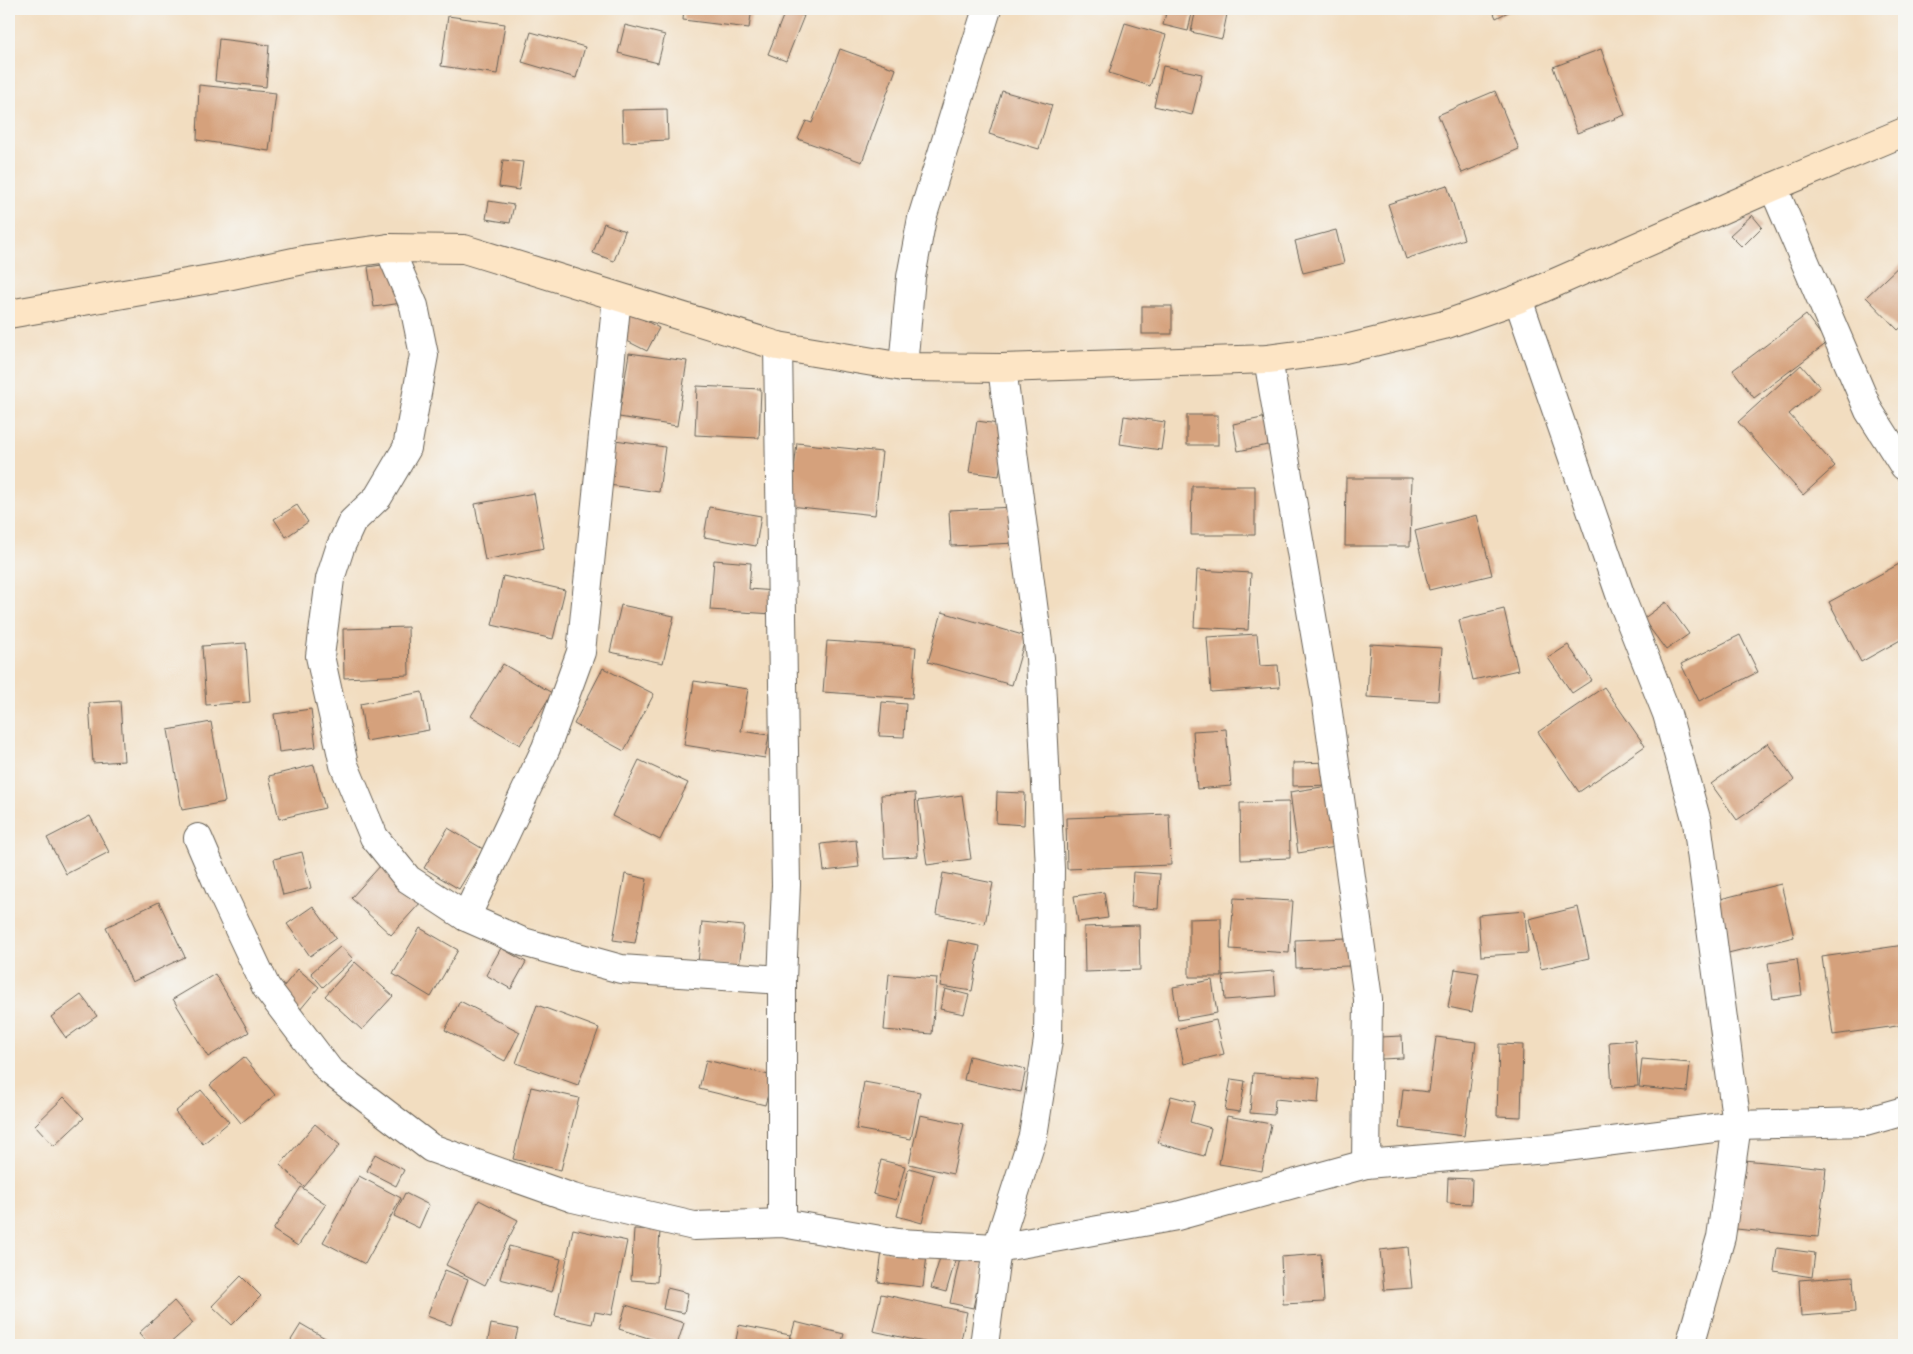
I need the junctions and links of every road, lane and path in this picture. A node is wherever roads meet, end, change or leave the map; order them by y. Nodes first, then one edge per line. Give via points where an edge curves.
1 (987, 9) edge
2 (1904, 132) edge
3 (1773, 187) junction
4 (389, 248) junction
5 (617, 297) junction
6 (1518, 299) junction
7 (9, 314) edge
8 (778, 346) junction
9 (1268, 359) junction
10 (903, 367) junction
11 (1002, 368) junction
12 (1904, 466) edge
13 (198, 838) dead end
14 (466, 917) junction
15 (782, 980) junction
16 (1904, 1111) edge
17 (1737, 1124) junction
18 (1366, 1164) junction
19 (782, 1223) junction
20 (997, 1248) junction
21 (984, 1345) edge
22 (1690, 1345) edge

1 - 10 street via 922,218 911,277
2 - 3 street
3 - 6 street
3 - 12 street via 1868,411
4 - 5 street via 464,249
4 - 7 street
4 - 14 street via 414,306 424,355 407,448 378,497 352,522 340,548 330,578 320,656 344,765 374,837 408,879
5 - 8 street
5 - 14 street via 581,652 546,748
6 - 9 street via 1444,326 1345,349
6 - 17 street via 1622,600 1667,714 1697,822
8 - 10 street
8 - 15 street via 786,885
9 - 11 street
9 - 18 street via 1326,698 1368,999
10 - 11 street
11 - 20 street via 1040,658 1050,869 1048,1040 1033,1136
13 - 19 street via 266,987 329,1070 431,1148 573,1198 694,1226
14 - 15 street via 523,942 621,969
15 - 19 street
16 - 17 street via 1865,1122
17 - 18 street via 1558,1148
17 - 22 street via 1722,1237
18 - 20 street via 1177,1216
19 - 20 street via 898,1243
20 - 21 street

